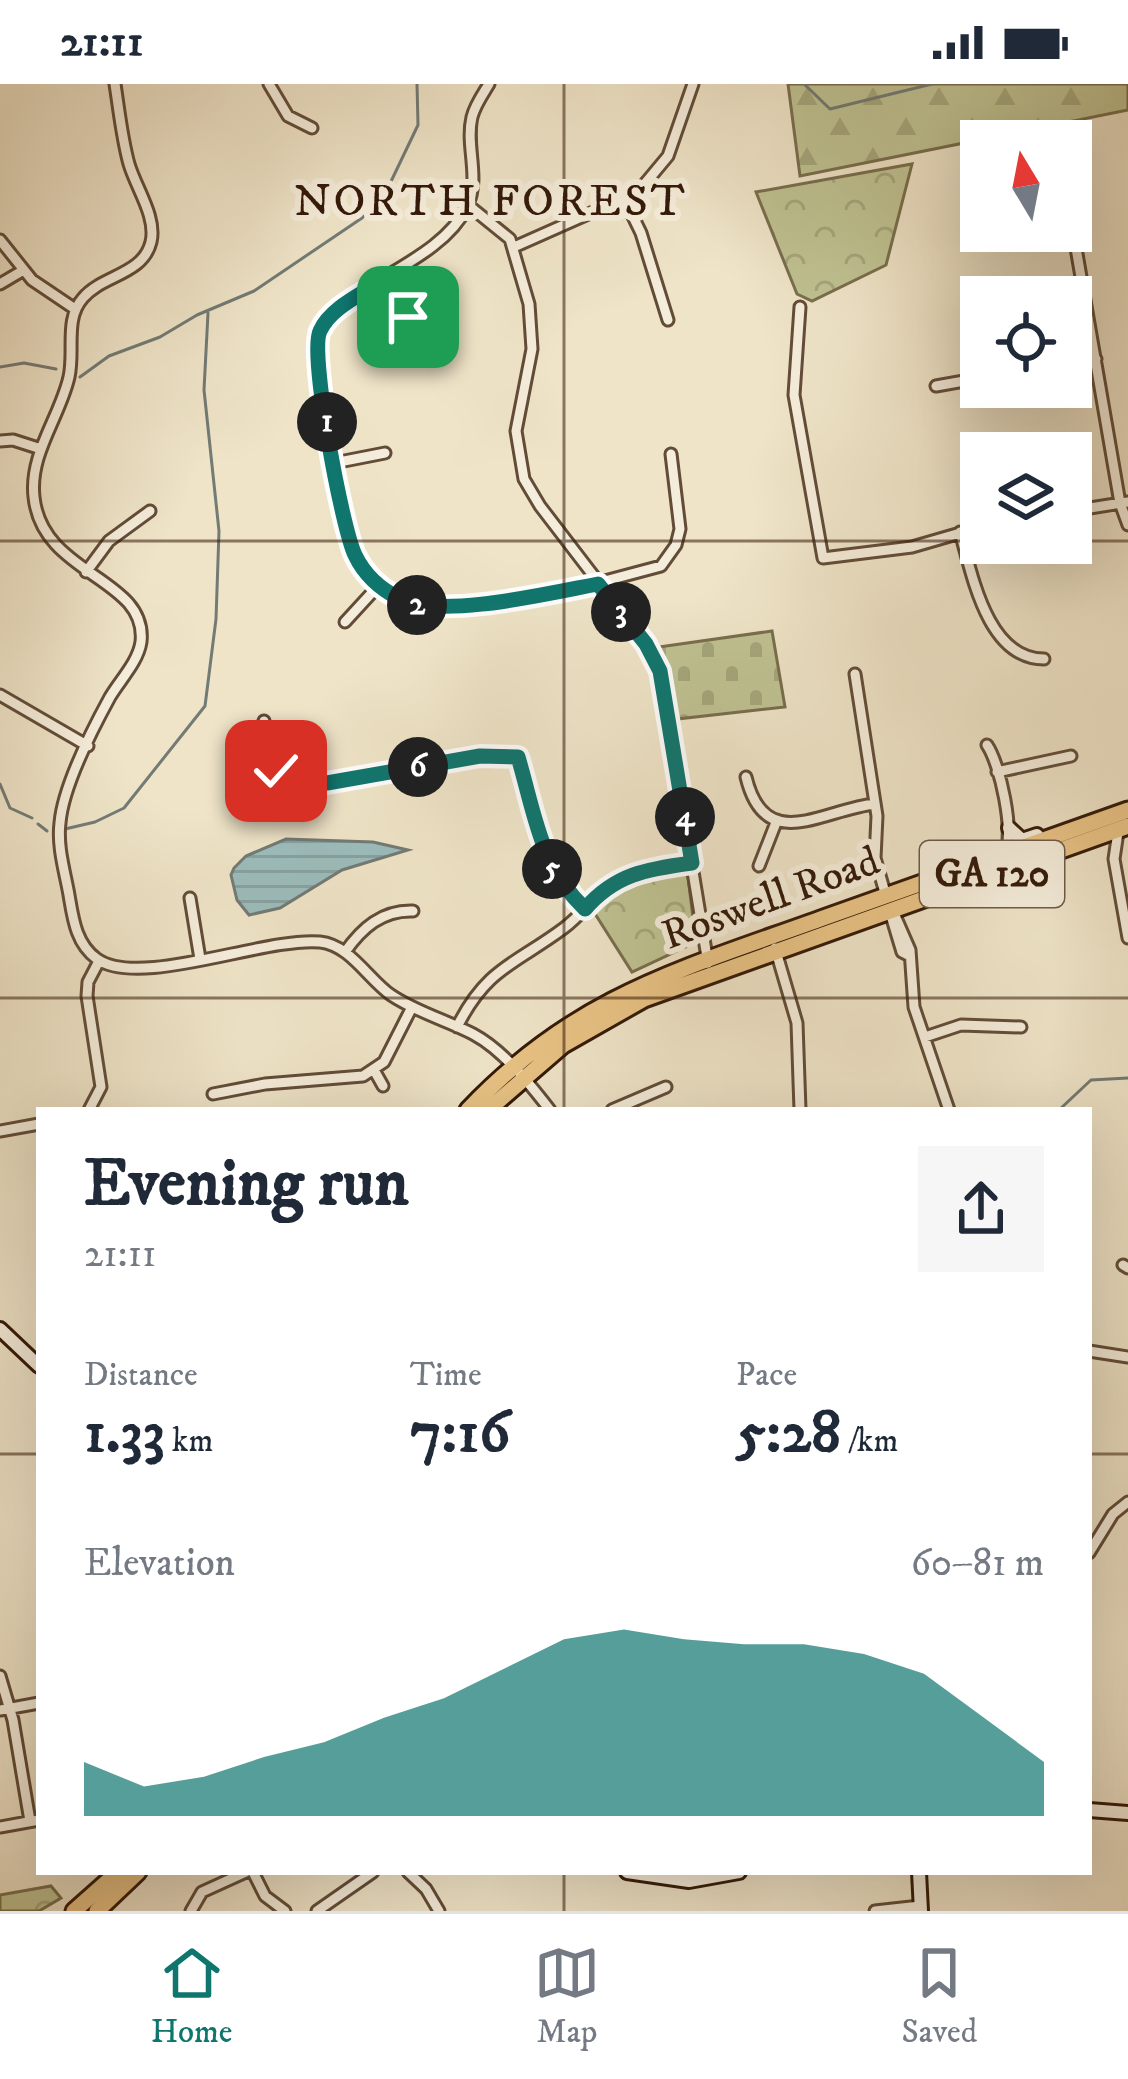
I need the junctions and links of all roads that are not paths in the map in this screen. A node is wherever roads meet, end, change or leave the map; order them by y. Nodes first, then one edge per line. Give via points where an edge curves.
1 (115, 84) edge
2 (269, 84) edge
3 (489, 84) edge
4 (693, 84) edge
5 (311, 128) dead end
6 (625, 200) junction
7 (468, 206) junction
8 (0, 240) edge
9 (514, 247) junction
10 (1077, 252) edge
11 (22, 271) junction
12 (383, 280) junction
13 (0, 284) edge
14 (800, 308) dead end
15 (75, 309) junction
16 (408, 317) dead end
17 (668, 320) dead end
18 (1096, 359) junction
19 (1092, 360) edge
20 (960, 382) edge
21 (936, 386) dead end
22 (0, 441) edge
23 (41, 449) junction
24 (385, 454) dead end
25 (670, 454) dead end
26 (334, 463) junction
27 (1124, 502) edge
28 (1092, 507) edge
29 (150, 512) dead end
30 (1128, 525) edge
31 (960, 532) edge
32 (970, 564) edge
33 (86, 572) junction
34 (598, 584) junction
35 (379, 585) junction
36 (345, 622) dead end
37 (1044, 659) dead end
38 (855, 674) dead end
39 (0, 695) edge
40 (264, 721) dead end
41 (987, 745) dead end
42 (88, 746) junction
43 (1071, 757) dead end
44 (998, 772) junction
45 (746, 777) dead end
46 (875, 804) junction
47 (1128, 810) edge
48 (777, 820) junction
49 (1124, 827) edge
50 (1009, 828) junction
51 (1074, 829) junction
52 (1093, 838) junction
53 (1005, 854) junction
54 (1114, 859) junction
55 (692, 863) junction
56 (759, 866) dead end
57 (190, 898) dead end
58 (888, 903) junction
59 (585, 909) junction
60 (413, 911) dead end
61 (1128, 938) edge
62 (773, 944) junction
63 (345, 952) junction
64 (200, 959) junction
65 (99, 961) junction
66 (710, 967) junction
67 (412, 1007) junction
68 (457, 1027) junction
69 (1021, 1027) dead end
70 (925, 1037) junction
71 (374, 1070) junction
72 (517, 1072) junction
73 (383, 1086) dead end
74 (666, 1088) dead end
75 (213, 1094) dead end
76 (90, 1107) edge
77 (472, 1107) edge
78 (490, 1107) edge
79 (547, 1107) edge
80 (619, 1107) edge
81 (800, 1107) edge
82 (949, 1107) edge
83 (36, 1125) edge
84 (0, 1131) edge
85 (2, 1334) edge
86 (1092, 1351) edge
87 (1128, 1357) edge
88 (36, 1363) edge
89 (1128, 1502) edge
90 (1092, 1548) edge
91 (0, 1676) edge
92 (36, 1704) edge
93 (5, 1709) edge
94 (1092, 1810) edge
95 (1128, 1813) edge
96 (35, 1821) edge
97 (0, 1826) edge
98 (115, 1875) edge
99 (135, 1875) edge
100 (242, 1875) edge
101 (251, 1875) edge
102 (369, 1875) edge
103 (412, 1875) edge
104 (644, 1875) edge
105 (719, 1875) edge
106 (919, 1875) edge
107 (921, 1908) edge
108 (74, 1911) edge
109 (97, 1911) edge
110 (190, 1911) edge
111 (285, 1911) edge
112 (317, 1911) edge
113 (439, 1911) edge
114 (875, 1911) edge

1 - 15 street via 151,243 134,267 91,290
2 - 5 street via 288,116
3 - 7 street via 472,119
4 - 6 street via 668,156
6 - 9 street
6 - 17 street
7 - 9 street
7 - 12 street via 439,241
8 - 11 street
9 - 34 street via 533,339 518,461 539,506
10 - 18 street
11 - 13 street
11 - 15 street
12 - 16 street
12 - 26 street via 329,318 316,339
14 - 31 street via 794,395 823,558
15 - 23 street via 68,380
18 - 19 street
18 - 27 street
20 - 21 street
22 - 23 street
23 - 33 street via 33,489 39,520 59,552
24 - 26 street
25 - 34 street via 680,519 674,551 653,571
26 - 35 street via 351,546
27 - 28 street
27 - 30 street
29 - 33 street via 109,541
32 - 37 street via 992,623 1026,657
33 - 42 street via 129,602 141,636
34 - 35 street via 445,607 404,601
34 - 55 street via 660,671
35 - 36 street
38 - 46 street
39 - 42 street
40 - 59 street via 264,761 308,784 518,757 548,863
41 - 44 street
42 - 65 street via 59,836 76,931
43 - 44 street
44 - 50 street
45 - 48 street via 757,806
46 - 48 street via 800,824
46 - 58 street via 875,858
47 - 51 highway, Roswell Road / GA 120
48 - 56 street
49 - 52 highway, Roswell Road / GA 120
49 - 54 street
50 - 51 street via 1022,840
50 - 53 street
51 - 53 highway, Roswell Road / GA 120
52 - 54 street
52 - 58 highway, Roswell Road / GA 120
53 - 58 highway, Roswell Road / GA 120
54 - 61 street
55 - 59 street via 628,874
55 - 66 street
57 - 64 street
58 - 62 highway, Roswell Road / GA 120
58 - 70 street via 910,950
59 - 68 street via 485,983
60 - 63 street via 369,924
62 - 66 highway, Roswell Road / GA 120
62 - 81 street via 797,1023
63 - 64 street via 315,942
63 - 67 street
64 - 65 street via 136,969
65 - 76 street via 87,996 101,1087
66 - 72 highway, Roswell Road / GA 120 via 601,1004 552,1034
67 - 68 street
67 - 71 street
68 - 72 street
69 - 70 street via 964,1025
70 - 82 street
71 - 73 street
71 - 75 street
72 - 77 highway, Roswell Road / GA 120
72 - 78 highway, Roswell Road / GA 120
72 - 79 street
74 - 80 street
83 - 84 street
85 - 88 street
86 - 87 street
89 - 90 street
91 - 93 street
92 - 93 street
93 - 96 street
94 - 95 street
96 - 97 street
98 - 108 highway
99 - 109 highway
100 - 110 street via 202,1892
101 - 111 street
102 - 112 street
103 - 113 street
104 - 105 street
106 - 107 street
107 - 114 street

